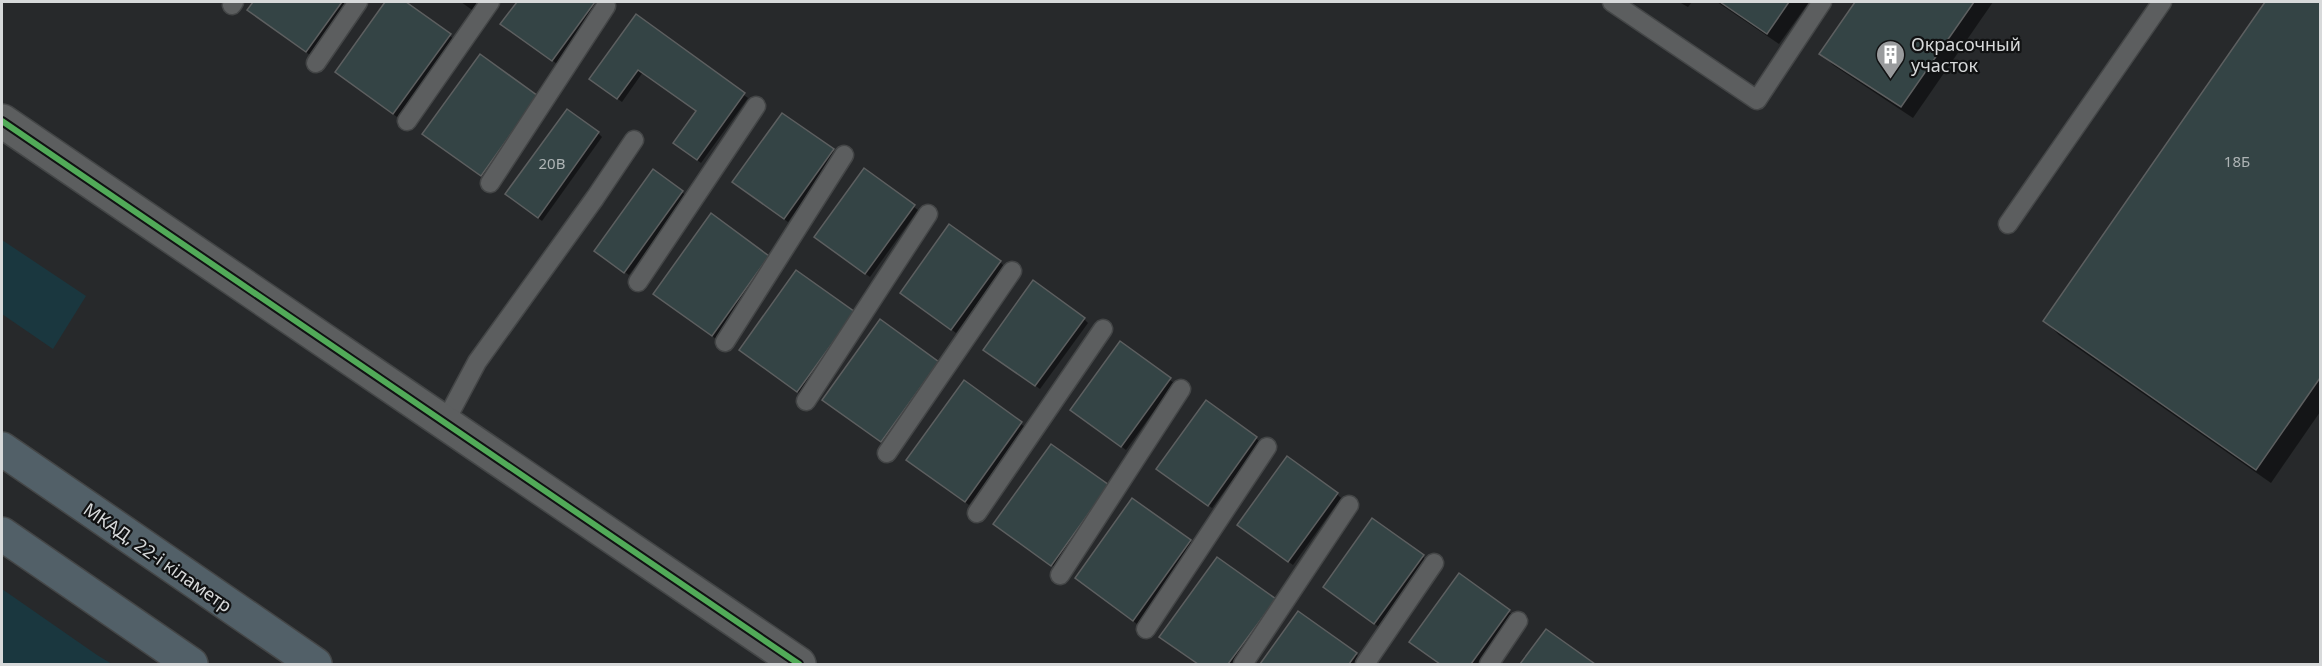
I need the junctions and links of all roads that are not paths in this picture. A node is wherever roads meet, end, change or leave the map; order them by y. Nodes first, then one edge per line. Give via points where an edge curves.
1 (358, 2) edge
2 (490, 2) edge
3 (1612, 2) edge
4 (1822, 2) edge
5 (2162, 2) edge
6 (606, 6) dead end
7 (316, 63) dead end
8 (756, 106) dead end
9 (2, 121) edge
10 (407, 121) dead end
11 (634, 140) dead end
12 (844, 155) dead end
13 (490, 183) dead end
14 (928, 214) dead end
15 (2008, 224) dead end
16 (1012, 271) dead end
17 (638, 282) dead end
18 (1103, 329) dead end
19 (725, 342) dead end
20 (1181, 389) dead end
21 (806, 401) dead end
22 (445, 422) junction
23 (1267, 447) dead end
24 (2, 449) edge
25 (887, 453) dead end
26 (1349, 505) dead end
27 (977, 513) dead end
28 (2, 534) edge
29 (1434, 563) dead end
30 (1060, 575) dead end
31 (1518, 621) dead end
32 (1146, 629) dead end
33 (191, 664) edge
34 (315, 664) edge
35 (799, 664) edge
36 (1243, 664) edge
37 (1365, 664) edge
38 (1489, 664) edge

1 - 7 lane
2 - 10 lane
3 - 4 lane via 1757,100
5 - 15 lane
6 - 13 lane
8 - 17 lane
9 - 22 street
11 - 22 lane via 477,362
12 - 19 lane
14 - 21 lane
16 - 25 lane
18 - 27 lane
20 - 30 lane
22 - 35 street
23 - 32 lane
24 - 34 highway, МКАД, 22-і кіламетр
26 - 36 lane
28 - 33 highway
29 - 37 lane
31 - 38 lane

